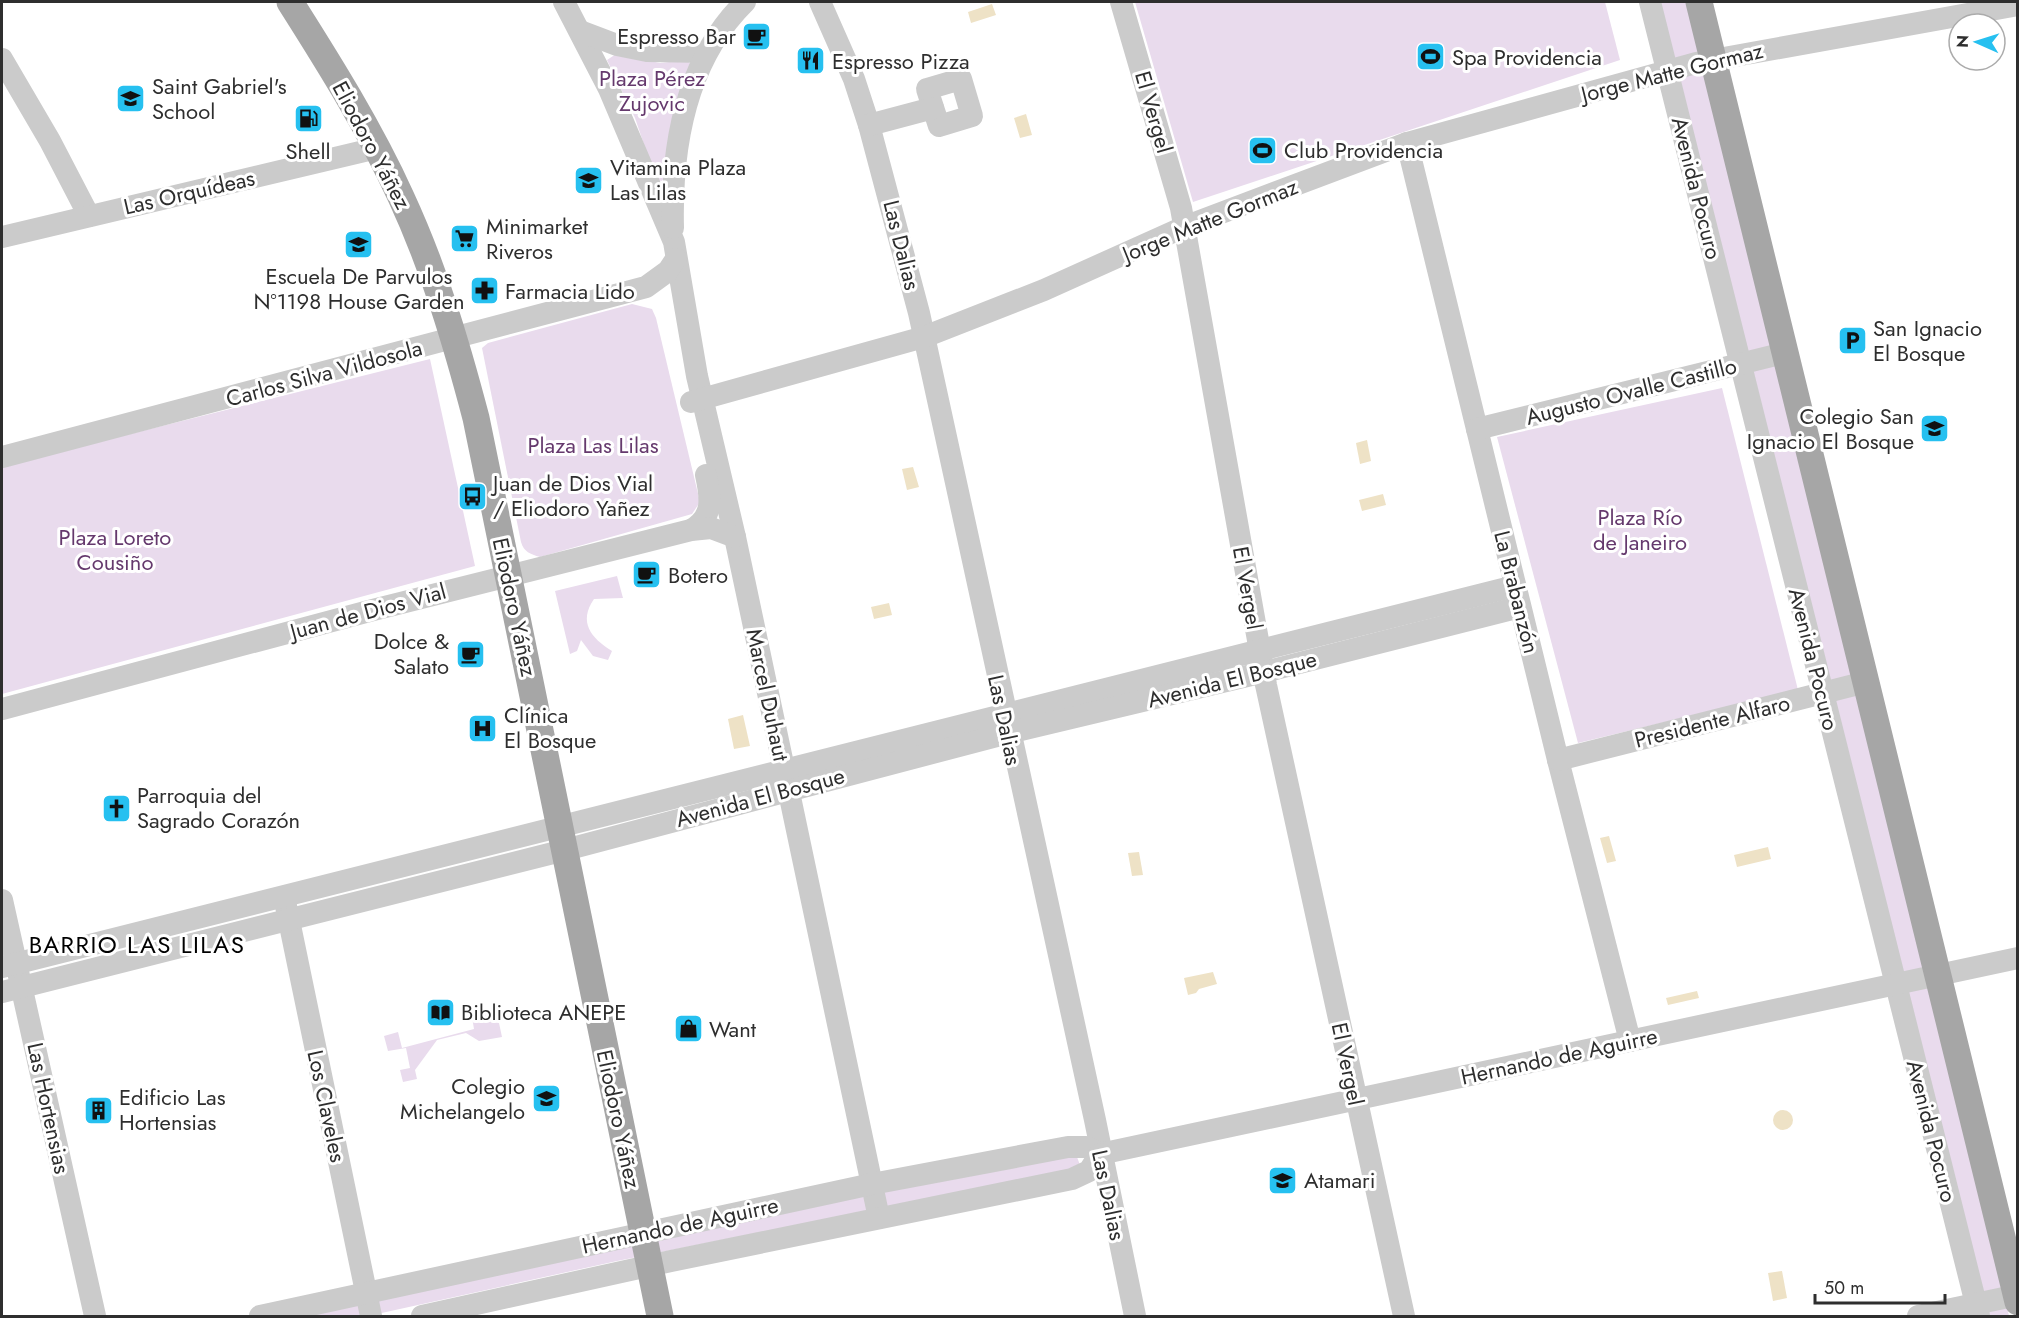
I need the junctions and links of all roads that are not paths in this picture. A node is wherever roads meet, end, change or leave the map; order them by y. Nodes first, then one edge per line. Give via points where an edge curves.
1 (290, 2) edge
2 (564, 2) edge
3 (745, 2) edge
4 (820, 2) edge
5 (1121, 2) edge
6 (1650, 2) edge
7 (1699, 2) edge
8 (2018, 4) edge
9 (1974, 7) edge
10 (580, 31) junction
11 (707, 52) junction
12 (2, 59) edge
13 (1713, 59) junction
14 (1668, 69) junction
15 (933, 108) dead end
16 (869, 125) junction
17 (1407, 143) junction
18 (377, 148) junction
19 (89, 216) junction
20 (1185, 227) junction
21 (2, 237) edge
22 (675, 251) junction
23 (646, 287) junction
24 (924, 338) junction
25 (454, 339) junction
26 (1784, 353) junction
27 (1740, 363) junction
28 (697, 401) junction
29 (1477, 429) junction
30 (2, 457) edge
31 (691, 530) junction
32 (735, 537) junction
33 (508, 575) junction
34 (1518, 597) junction
35 (1262, 661) junction
36 (1866, 682) junction
37 (1822, 693) junction
38 (2, 709) edge
39 (1006, 724) junction
40 (1558, 760) junction
41 (786, 780) junction
42 (562, 838) junction
43 (283, 896) junction
44 (2, 900) edge
45 (288, 919) junction
46 (2018, 958) edge
47 (9, 965) edge
48 (1937, 975) junction
49 (1895, 984) junction
50 (12, 989) edge
51 (1630, 1041) junction
52 (1356, 1100) junction
53 (1100, 1154) junction
54 (872, 1184) junction
55 (879, 1218) junction
56 (643, 1233) junction
57 (650, 1266) junction
58 (366, 1293) junction
59 (2017, 1298) edge
60 (1978, 1310) edge
61 (95, 1317) edge
62 (260, 1317) edge
63 (371, 1317) edge
64 (422, 1317) edge
65 (660, 1317) edge
66 (1135, 1317) edge
67 (1404, 1317) edge
68 (1918, 1317) edge

1 - 18 main road, Eliodoro Yáñez
2 - 10 street, Marcel Duhaut
3 - 11 street, Marcel Duhaut
4 - 16 street, Las Dalias via 854,79
5 - 20 street, El Vergel
6 - 14 street, Avenida Pocuro
7 - 13 main road, Avenida Pocuro
8 - 9 street, Jorge Matte Gormaz
9 - 13 street, Jorge Matte Gormaz
10 - 11 street via 647,51
10 - 22 street, Marcel Duhaut via 625,124
11 - 22 street, Marcel Duhaut via 686,106 677,148
12 - 19 street
13 - 14 street, Jorge Matte Gormaz
13 - 26 main road, Avenida Pocuro
14 - 17 street, Jorge Matte Gormaz
14 - 27 street, Avenida Pocuro
15 - 16 street
16 - 24 street, Las Dalias
17 - 20 street, Jorge Matte Gormaz
17 - 29 street, La Brabanzón
18 - 19 street, Las Orquídeas
18 - 25 main road, Eliodoro Yáñez via 423,249
19 - 21 street, Las Orquídeas
20 - 24 street, Jorge Matte Gormaz
20 - 35 street, El Vergel
22 - 23 street, Carlos Silva Vildosola via 668,271
22 - 28 street, Marcel Duhaut
23 - 25 street, Carlos Silva Vildosola
23 - 28 street via 668,300
24 - 28 street, Jorge Matte Gormaz
24 - 39 street, Las Dalias
25 - 30 street, Carlos Silva Vildosola
25 - 33 main road, Eliodoro Yáñez via 476,418
26 - 27 street, Augusto Ovalle Castillo
26 - 36 main road, Avenida Pocuro
27 - 29 street, Augusto Ovalle Castillo
27 - 37 street, Avenida Pocuro
28 - 31 street via 711,505 704,520
28 - 32 street, Marcel Duhaut
29 - 34 street, La Brabanzón
31 - 32 street, Juan de Dios Vial via 711,528
31 - 33 street, Juan de Dios Vial
32 - 41 street, Marcel Duhaut
33 - 38 street, Juan de Dios Vial
33 - 42 main road, Eliodoro Yáñez
34 - 35 street, Avenida El Bosque
34 - 40 street, La Brabanzón
35 - 39 street, Avenida El Bosque
35 - 52 street, El Vergel
36 - 37 street, Presidente Alfaro
36 - 48 main road, Avenida Pocuro
37 - 40 street, Presidente Alfaro
37 - 49 street, Avenida Pocuro
39 - 41 street, Avenida El Bosque
39 - 53 street, Las Dalias
40 - 51 street, La Brabanzón
41 - 42 street, Avenida El Bosque
41 - 54 street, Marcel Duhaut
42 - 43 street, Avenida El Bosque
42 - 45 street, Avenida El Bosque
42 - 56 main road, Eliodoro Yáñez
43 - 45 street, Los Claveles
43 - 47 street, Avenida El Bosque
44 - 47 street, Las Hortensias
45 - 50 street, Avenida El Bosque
45 - 58 street, Los Claveles
46 - 48 street, Hernando de Aguirre
47 - 50 street, Las Hortensias
48 - 49 street, Hernando de Aguirre
48 - 59 main road, Avenida Pocuro
49 - 51 street, Hernando de Aguirre
49 - 60 street, Avenida Pocuro
50 - 61 street, Las Hortensias
51 - 52 street, Hernando de Aguirre
52 - 53 street, Hernando de Aguirre
52 - 67 street, El Vergel
53 - 54 street, Hernando de Aguirre via 1086,1147 1068,1147
53 - 55 street, Hernando de Aguirre via 1095,1166 1081,1176
53 - 66 street, Las Dalias
54 - 55 street, Marcel Duhaut
54 - 56 street, Hernando de Aguirre
55 - 57 street, Hernando de Aguirre
56 - 57 main road, Eliodoro Yáñez
56 - 58 street, Hernando de Aguirre
57 - 64 street, Hernando de Aguirre
57 - 65 main road, Eliodoro Yáñez
58 - 62 street, Hernando de Aguirre
58 - 63 street, Los Claveles
59 - 60 street
60 - 68 street

